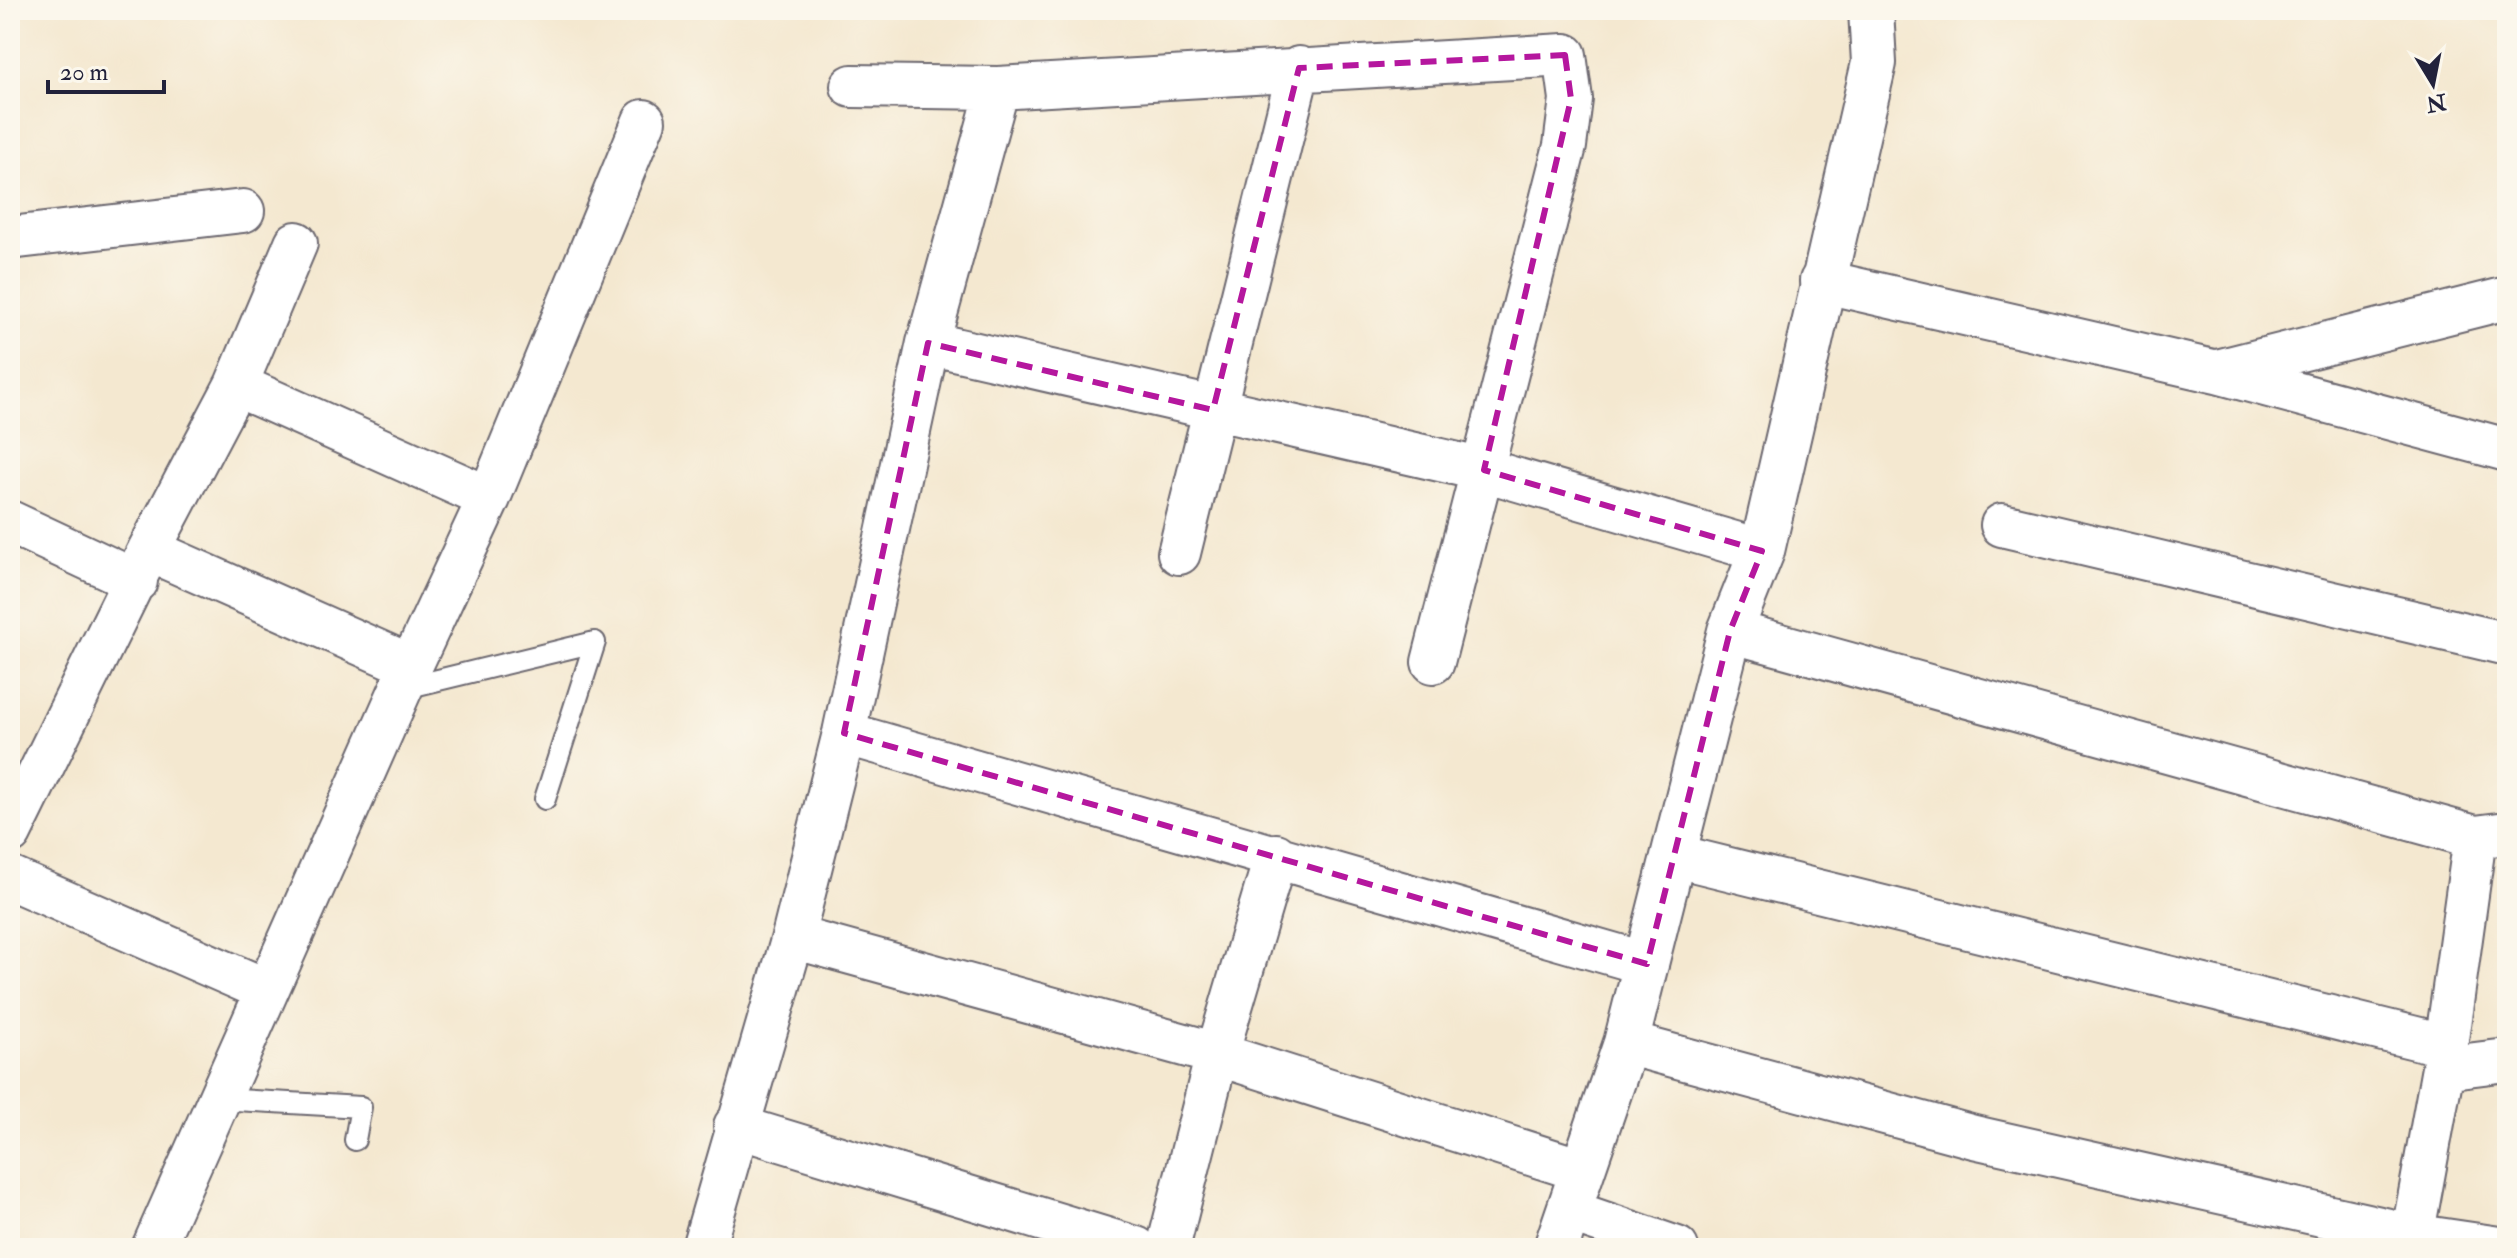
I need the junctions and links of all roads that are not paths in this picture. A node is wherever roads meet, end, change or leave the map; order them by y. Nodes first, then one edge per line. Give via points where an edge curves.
1 (1871, 10) edge
2 (1299, 68) junction
3 (852, 86) dead end
4 (998, 88) junction
5 (644, 121) dead end
6 (243, 211) dead end
7 (10, 238) edge
8 (296, 243) dead end
9 (1821, 281) junction
10 (2507, 298) edge
11 (928, 343) junction
12 (2217, 372) junction
13 (236, 385) junction
14 (1213, 410) junction
15 (2507, 450) edge
16 (1484, 470) junction
17 (489, 498) junction
18 (10, 522) edge
19 (2002, 525) dead end
20 (1762, 551) junction
21 (1179, 553) dead end
22 (143, 566) junction
23 (1730, 631) junction
24 (2507, 644) edge
25 (1433, 662) dead end
26 (406, 678) junction
27 (844, 733) junction
28 (545, 799) dead end
29 (10, 833) edge
30 (2491, 835) edge
31 (1276, 855) junction
32 (1676, 856) junction
33 (10, 878) edge
34 (793, 937) junction
35 (1647, 964) junction
36 (266, 990) junction
37 (1626, 1043) junction
38 (1217, 1054) junction
39 (2444, 1056) junction
40 (2507, 1060) edge
41 (218, 1099) junction
42 (735, 1126) junction
43 (355, 1140) dead end
44 (1581, 1170) junction
45 (1562, 1230) edge
46 (2410, 1242) edge
47 (153, 1248) edge
48 (703, 1248) edge
49 (1136, 1248) edge
50 (1168, 1248) edge
51 (1677, 1248) edge
52 (2499, 1248) edge

1 - 9 street via 1874,63
2 - 4 street
2 - 14 street
2 - 16 street via 1565,55 1571,99 1565,146
3 - 4 street
4 - 11 street
5 - 17 street
6 - 7 street
8 - 13 street
9 - 12 street
9 - 20 street
10 - 12 street
11 - 14 street
11 - 27 street
12 - 15 street
13 - 17 street
13 - 22 street
14 - 16 street
14 - 21 street
16 - 20 street
16 - 25 street
17 - 26 street
18 - 22 street
19 - 24 street
20 - 23 street
22 - 26 street
22 - 29 street
23 - 30 street
23 - 32 street
26 - 28 lane via 595,642
26 - 36 street
27 - 31 street
27 - 34 street
30 - 39 street
31 - 35 street
31 - 38 street
32 - 35 street
32 - 39 street
33 - 36 street
34 - 38 street
34 - 42 street
35 - 37 street
36 - 41 street
37 - 44 street
37 - 46 street via 1974,1137
38 - 44 street
38 - 50 street
39 - 40 street
39 - 46 street
41 - 43 lane via 361,1107
41 - 47 street
42 - 48 street
42 - 49 street
44 - 45 street
45 - 51 street
46 - 52 street

